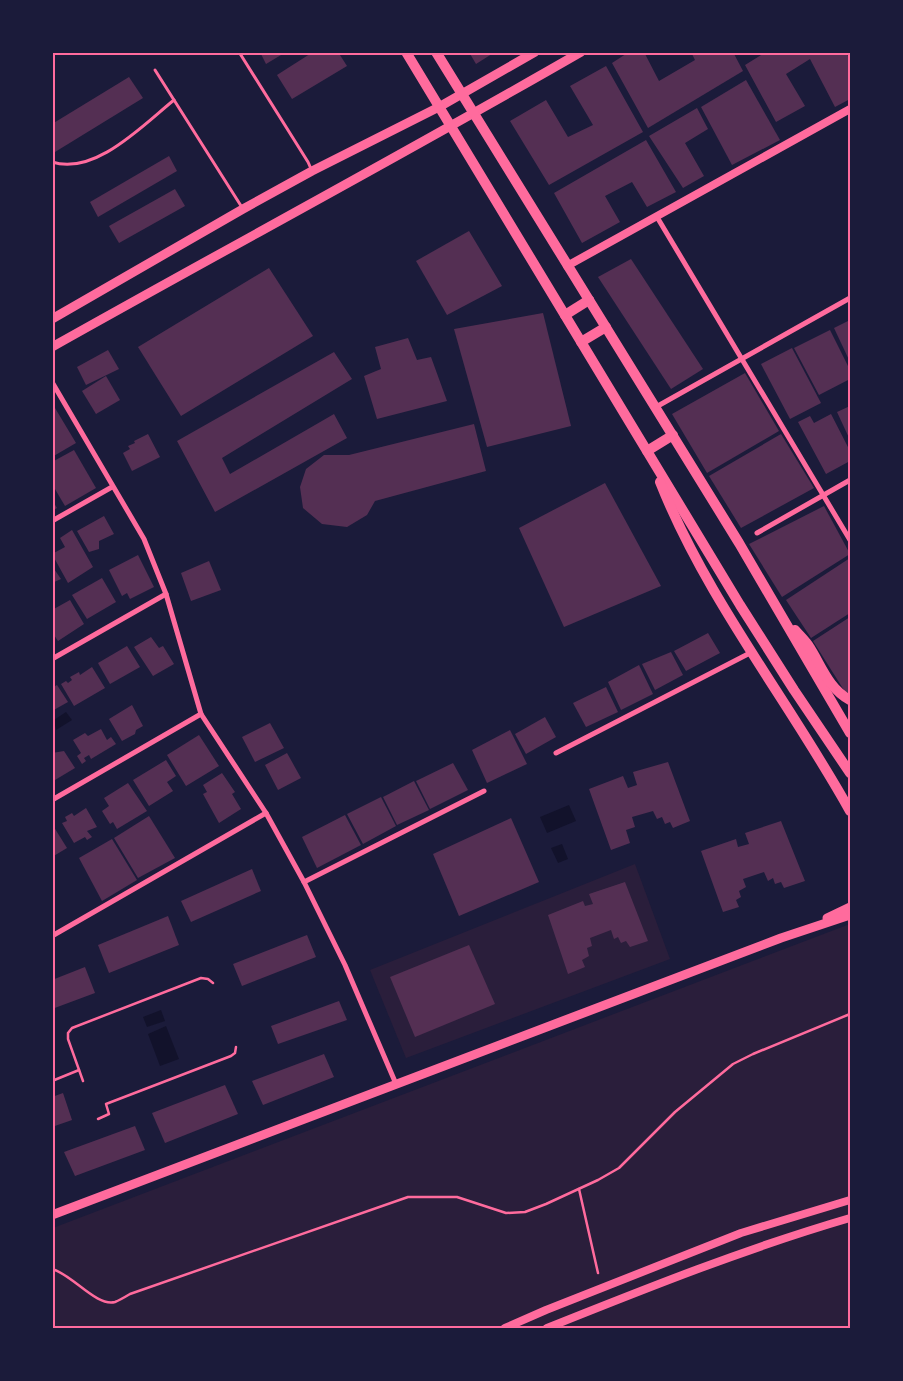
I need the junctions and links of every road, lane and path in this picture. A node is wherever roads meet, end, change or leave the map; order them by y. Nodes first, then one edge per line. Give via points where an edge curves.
1 (239, 52) edge
2 (406, 52) edge
3 (436, 52) edge
4 (535, 52) edge
5 (581, 52) edge
6 (155, 70) dead end
7 (462, 94) junction
8 (174, 100) junction
9 (439, 107) junction
10 (850, 109) edge
11 (474, 114) junction
12 (451, 126) junction
13 (52, 162) edge
14 (312, 172) junction
15 (243, 209) junction
16 (657, 217) junction
17 (567, 266) junction
18 (850, 298) edge
19 (589, 300) junction
20 (565, 315) junction
21 (52, 319) edge
22 (606, 327) junction
23 (582, 342) junction
24 (52, 347) edge
25 (742, 359) junction
26 (53, 384) edge
27 (656, 407) junction
28 (673, 435) junction
29 (648, 453) junction
30 (850, 480) edge
31 (112, 487) junction
32 (824, 495) junction
33 (52, 521) edge
34 (757, 532) dead end
35 (850, 540) edge
36 (166, 594) junction
37 (778, 611) junction
38 (750, 653) junction
39 (52, 660) edge
40 (850, 700) edge
41 (202, 714) junction
42 (850, 733) edge
43 (556, 753) dead end
44 (850, 773) edge
45 (484, 791) dead end
46 (52, 800) edge
47 (850, 811) edge
48 (266, 813) junction
49 (304, 882) junction
50 (850, 907) edge
51 (850, 915) edge
52 (52, 936) edge
53 (780, 938) junction
54 (212, 983) dead end
55 (850, 1014) edge
56 (236, 1047) dead end
57 (79, 1070) junction
58 (52, 1081) edge
59 (83, 1081) dead end
60 (396, 1084) junction
61 (98, 1119) dead end
62 (579, 1189) junction
63 (850, 1200) edge
64 (52, 1215) edge
65 (850, 1218) edge
66 (52, 1269) edge
67 (598, 1273) dead end
68 (505, 1328) edge
69 (547, 1328) edge

1 - 14 lane
2 - 9 main road
3 - 7 main road
4 - 7 main road
5 - 11 main road
6 - 8 lane
7 - 9 main road
7 - 11 main road
8 - 13 lane via 109,152 86,163
8 - 15 lane
9 - 12 main road
9 - 14 main road
10 - 16 street
11 - 12 main road
11 - 17 main road
12 - 20 main road
12 - 24 main road
14 - 15 main road
15 - 21 main road
16 - 17 street
16 - 25 street
17 - 19 main road
18 - 25 street
19 - 20 main road
19 - 22 main road
20 - 23 main road
22 - 23 main road
22 - 27 main road
23 - 29 main road
25 - 27 street
25 - 32 street
26 - 31 street
27 - 28 main road
28 - 29 main road
28 - 37 main road
29 - 38 main road via 699,562
29 - 44 main road via 740,605
30 - 32 street
31 - 33 street
31 - 36 street via 144,539
32 - 34 street
32 - 35 street
36 - 39 street
36 - 41 street
37 - 40 main road via 809,646 832,686
37 - 42 main road
38 - 43 street
38 - 47 main road via 827,769
41 - 46 street
41 - 48 street
45 - 49 street
48 - 49 street
48 - 52 street
49 - 60 street
50 - 53 main road
51 - 53 main road
53 - 60 main road
54 - 57 path via 200,978 72,1028 68,1039
55 - 62 path via 733,1064 675,1112 619,1168
56 - 61 path via 230,1056 106,1104 110,1114
57 - 58 path
57 - 59 path
60 - 64 main road
62 - 66 path via 525,1212 506,1213 457,1197 408,1197 114,1302 98,1299
62 - 67 path
63 - 68 street via 741,1233
65 - 69 street via 746,1251

